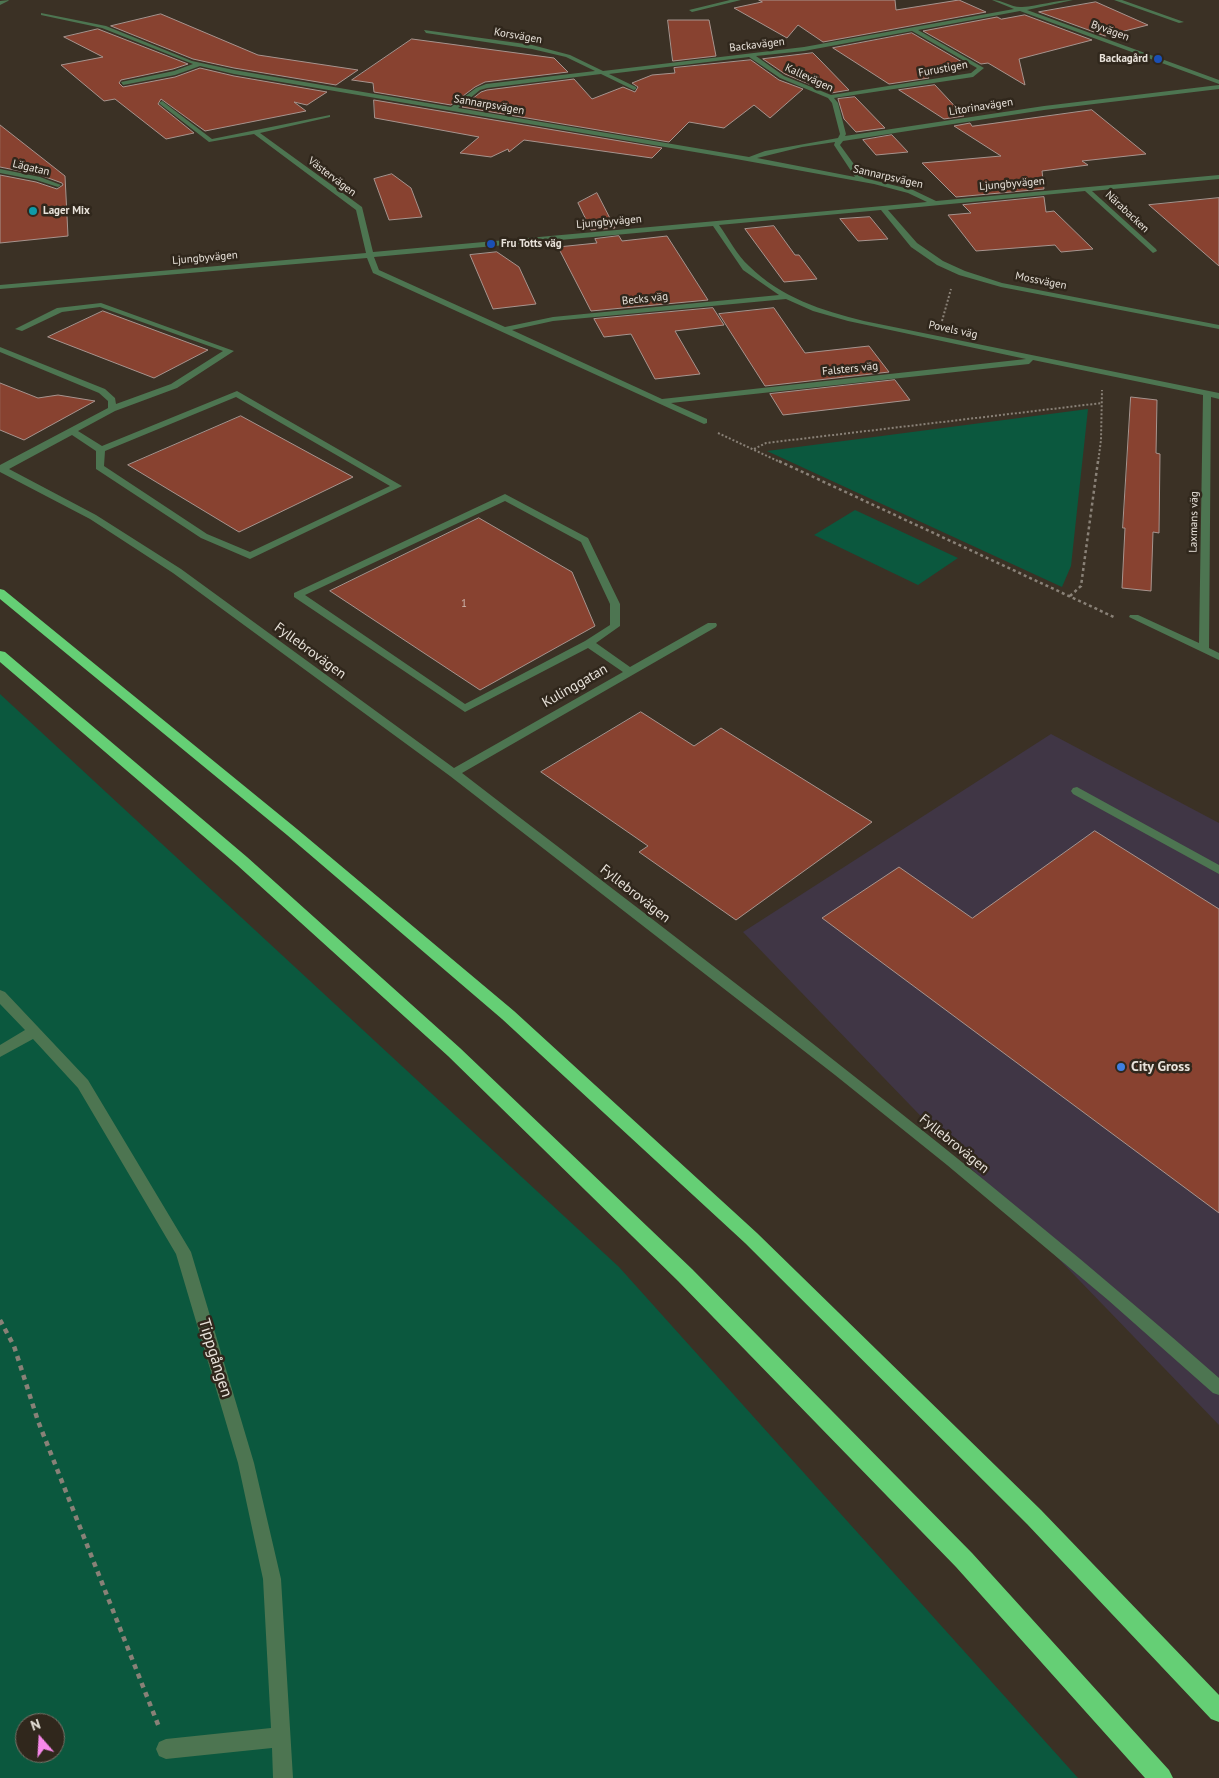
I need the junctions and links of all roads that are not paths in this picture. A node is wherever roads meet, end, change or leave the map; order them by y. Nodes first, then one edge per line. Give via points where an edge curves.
1 (6, 0) edge
2 (738, 0) edge
3 (994, 0) edge
4 (1070, 0) edge
5 (1117, 0) edge
6 (0, 3) edge
7 (1020, 9) junction
8 (692, 10) dead end
9 (43, 14) dead end
10 (1181, 22) dead end
11 (913, 29) junction
12 (426, 32) dead end
13 (752, 56) junction
14 (200, 64) junction
15 (603, 73) junction
16 (1219, 82) edge
17 (123, 84) dead end
18 (634, 88) dead end
19 (1219, 88) edge
20 (830, 97) junction
21 (162, 103) dead end
22 (452, 109) junction
23 (328, 116) dead end
24 (255, 132) junction
25 (840, 139) junction
26 (749, 159) junction
27 (0, 171) edge
28 (1219, 177) edge
29 (862, 181) junction
30 (58, 185) dead end
31 (1086, 189) junction
32 (934, 203) junction
33 (883, 208) junction
34 (715, 224) junction
35 (1153, 251) dead end
36 (370, 255) junction
37 (0, 287) edge
38 (786, 297) junction
39 (1219, 327) edge
40 (19, 329) dead end
41 (507, 329) junction
42 (0, 348) edge
43 (1041, 360) junction
44 (1207, 394) junction
45 (1219, 396) edge
46 (662, 402) junction
47 (112, 409) junction
48 (704, 421) road end
49 (72, 431) junction
50 (101, 450) junction
51 (1, 468) edge
52 (0, 593) edge
53 (1134, 617) road end
54 (712, 625) dead end
55 (589, 643) junction
56 (1204, 650) junction
57 (0, 655) edge
58 (1219, 657) edge
59 (630, 672) junction
60 (454, 773) junction
61 (1077, 791) dead end
62 (1219, 870) edge
63 (0, 996) edge
64 (35, 1031) junction
65 (0, 1052) edge
66 (1219, 1388) edge
67 (1219, 1711) edge
68 (282, 1737) junction
69 (166, 1750) road end
70 (282, 1778) edge
71 (1161, 1778) edge

1 - 6 street
2 - 8 street
3 - 7 street, Byvägen
4 - 7 street, Backavägen
5 - 10 street
7 - 11 street, Backavägen
7 - 16 street, Byvägen
9 - 14 street, Sannarpsvägen via 104,27
11 - 13 street, Backavägen
11 - 20 street, Furustigen via 981,68 972,75
12 - 15 street, Korsvägen via 541,49 568,56
13 - 15 street, Backavägen
13 - 20 street, Kallevägen via 777,74
14 - 17 street
14 - 22 street, Sannarpsvägen
15 - 18 street, Korsvägen
15 - 22 street, Backavägen via 486,86
19 - 25 street, Litorinavägen via 1044,108
20 - 25 street, Kallevägen via 835,102 843,134
21 - 24 street via 211,141
22 - 26 street, Sannarpsvägen
23 - 24 street
24 - 36 street, Västervägen via 359,209
25 - 26 street, Litorinavägen
25 - 29 street, Kallevägen via 838,145
26 - 29 street, Sannarpsvägen
27 - 30 street, Lägatan
28 - 31 street, Ljungbyvägen
29 - 32 street, Sannarpsvägen via 920,194
31 - 32 street, Ljungbyvägen
31 - 35 street, Närabacken
32 - 33 street, Ljungbyvägen
33 - 34 street, Ljungbyvägen
33 - 39 street, Mossvägen via 914,245 940,264 962,273 1001,285
34 - 36 street, Ljungbyvägen
34 - 38 street, Povels väg via 746,267
36 - 37 street, Ljungbyvägen
36 - 41 street via 376,271
38 - 41 street, Becks väg via 553,320
38 - 43 street, Povels väg via 849,319
40 - 47 street via 60,310 101,305 230,351 174,386
41 - 46 street
42 - 47 street via 102,391 112,400
43 - 44 street, Povels väg
43 - 46 street, Falsters väg
44 - 45 street, Povels väg
44 - 56 street, Laxmans väg
46 - 48 street
47 - 49 street
49 - 50 street
49 - 51 street
50 - 50 street via 237,394 397,486 250,556 204,536 99,467
51 - 60 street, Fyllebrovägen via 93,517 177,572
52 - 67 highway via 292,832 523,1029 751,1238 1034,1517
53 - 56 street
54 - 59 street, Kulinggatan
55 - 55 street via 615,626 615,604 584,540 505,497 298,596 465,709
55 - 59 street
56 - 58 street
57 - 71 highway via 242,861 454,1052 657,1248 964,1560
59 - 60 street, Kulinggatan
60 - 66 street, Fyllebrovägen via 840,1071 1114,1295
61 - 62 street
63 - 64 street, Tippgången
64 - 65 street
64 - 68 street, Tippgången via 83,1084 183,1252 246,1463 272,1579
68 - 69 street
68 - 70 street, Tippgången

